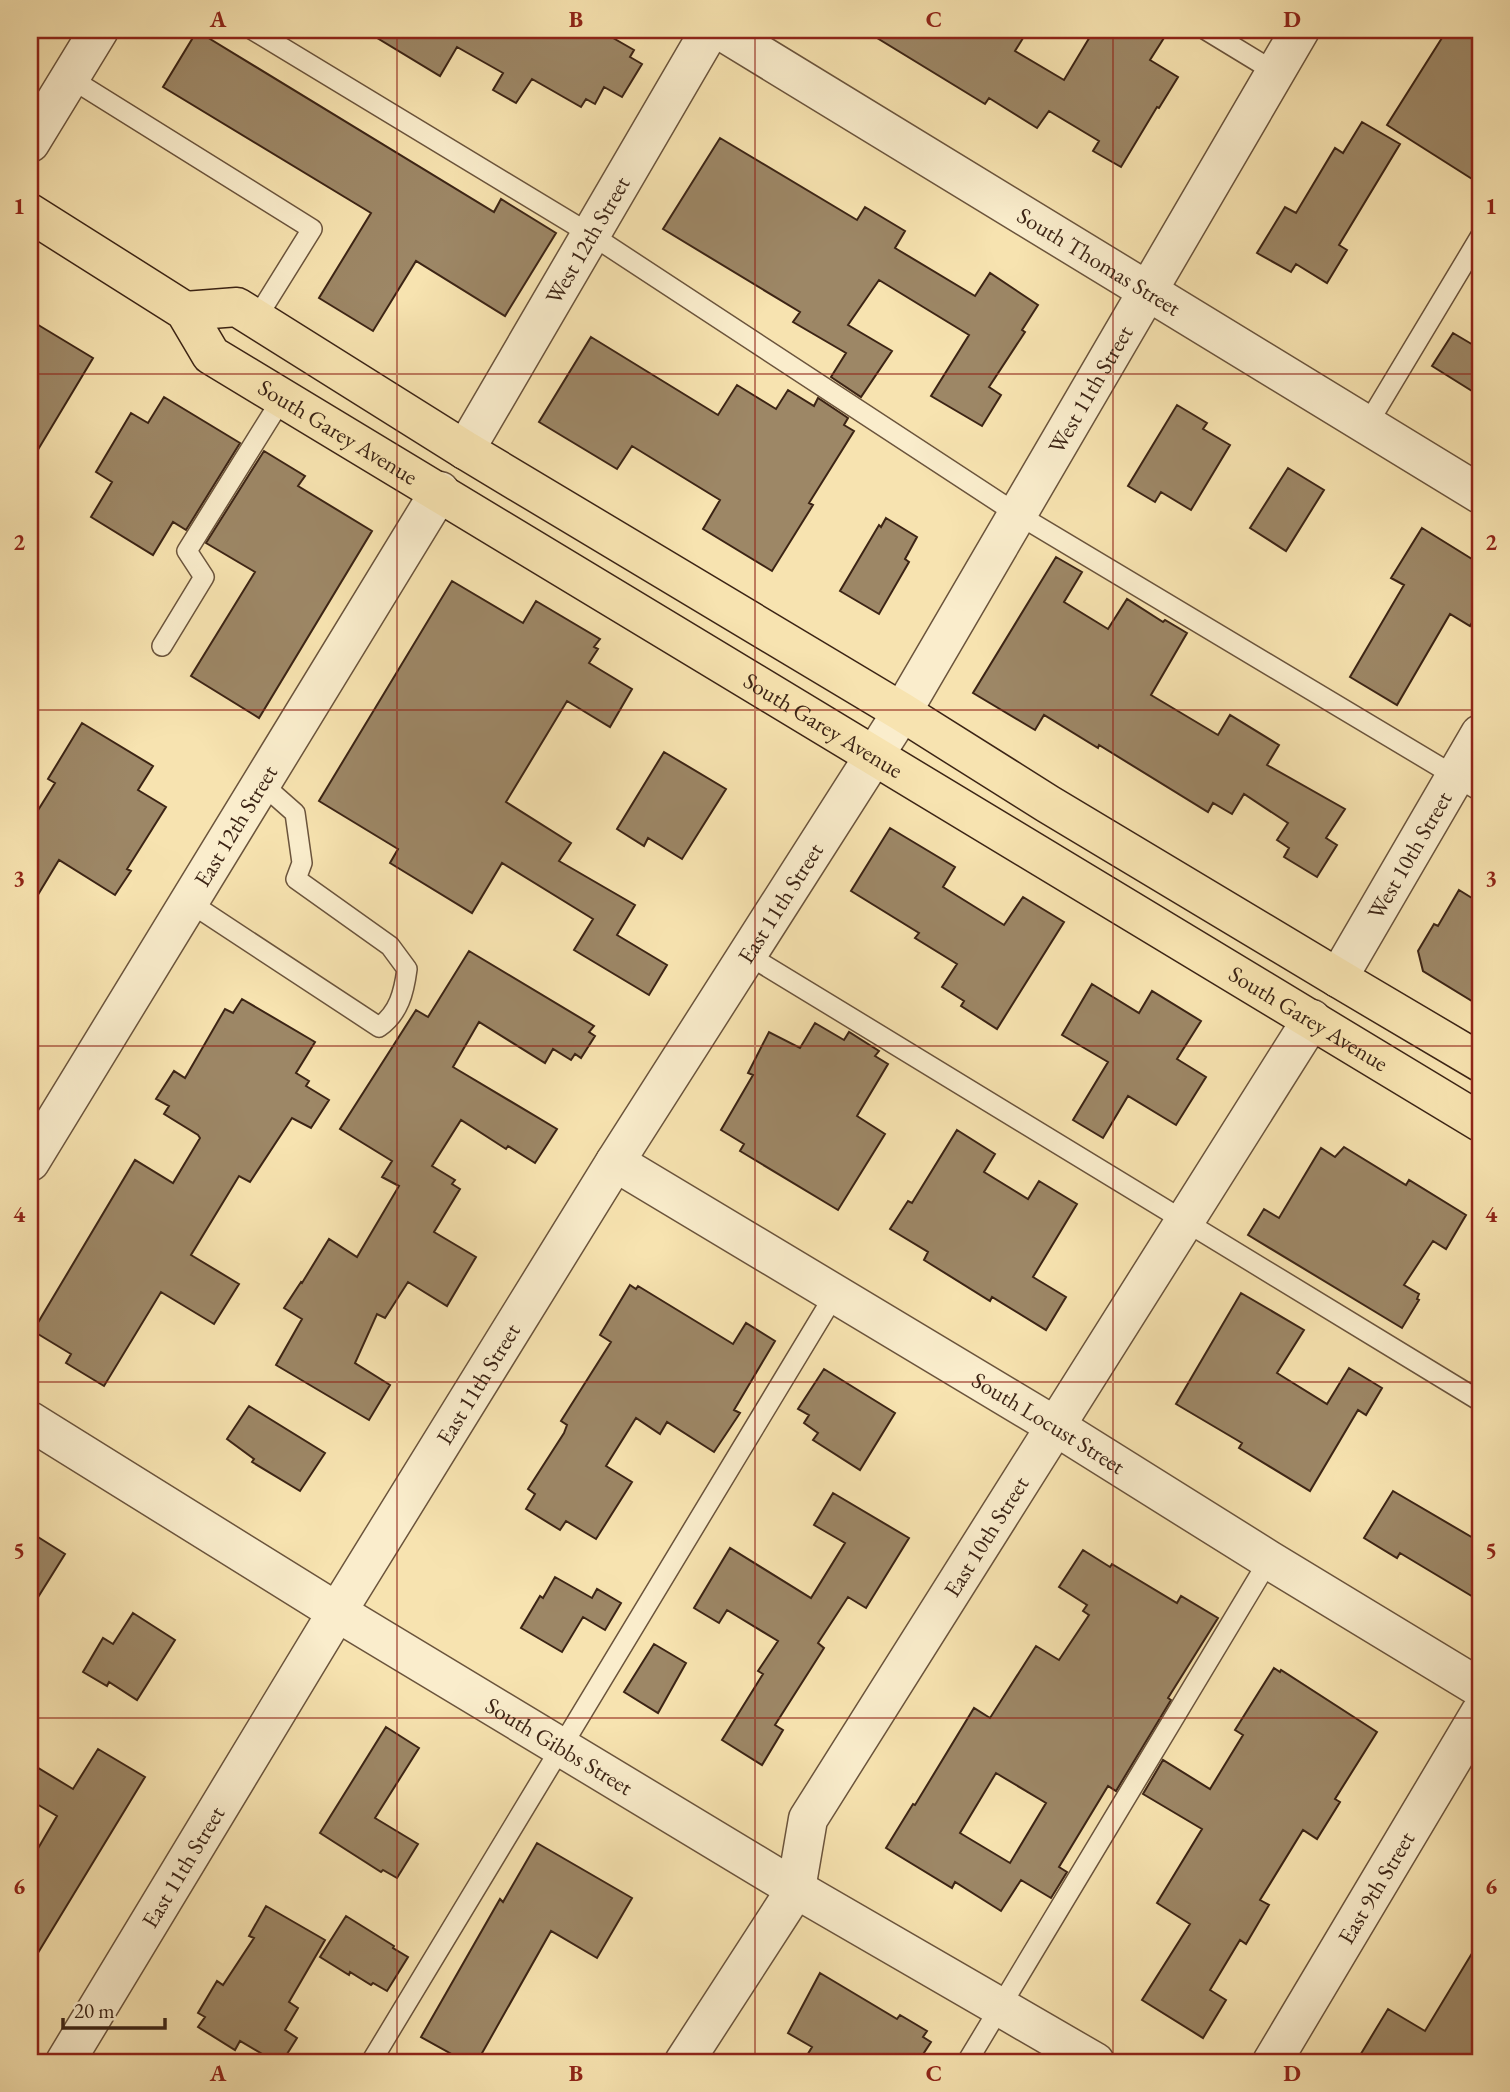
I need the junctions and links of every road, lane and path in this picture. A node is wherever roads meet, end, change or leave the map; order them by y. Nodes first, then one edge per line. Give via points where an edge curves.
1 (99, 30) edge
2 (253, 30) edge
3 (710, 30) edge
4 (720, 30) edge
5 (1206, 30) edge
6 (1300, 30) edge
7 (1275, 72) junction
8 (69, 78) junction
9 (30, 143) edge
10 (30, 213) edge
11 (590, 234) junction
12 (1480, 237) edge
13 (1146, 291) junction
14 (185, 311) junction
15 (256, 319) junction
16 (283, 397) junction
17 (1367, 425) junction
18 (465, 450) junction
19 (440, 491) junction
20 (1480, 494) edge
21 (1017, 514) junction
22 (162, 646) dead end
23 (902, 712) junction
24 (1480, 734) edge
25 (875, 755) junction
26 (261, 783) junction
27 (1468, 783) edge
28 (189, 902) junction
29 (748, 955) junction
30 (1338, 978) junction
31 (1312, 1019) junction
32 (1480, 1062) edge
33 (1480, 1122) edge
34 (30, 1162) edge
35 (615, 1162) junction
36 (1184, 1221) junction
37 (835, 1294) junction
38 (1480, 1401) edge
39 (30, 1421) edge
40 (1055, 1426) junction
41 (1269, 1560) junction
42 (337, 1612) junction
43 (1479, 1712) edge
44 (562, 1748) junction
45 (796, 1889) junction
46 (1000, 2008) junction
47 (80, 2057) edge
48 (371, 2062) edge
49 (684, 2062) edge
50 (967, 2062) edge
51 (1095, 2062) edge
52 (1272, 2062) edge

1 - 8 street
2 - 11 lane
3 - 11 street, West 12th Street
4 - 13 street, South Thomas Street
5 - 7 lane
6 - 7 street, West 11th Street
7 - 13 street, West 11th Street
8 - 9 street
8 - 15 lane via 312,229
10 - 14 main road, South Garey Avenue
11 - 18 street, West 12th Street
11 - 21 lane
12 - 17 lane
13 - 17 street, South Thomas Street
13 - 21 street, West 11th Street
14 - 15 main road via 237,307
14 - 16 main road, South Garey Avenue via 211,355
15 - 18 main road
16 - 19 main road, South Garey Avenue
16 - 22 lane via 187,551 204,577
17 - 20 street, South Thomas Street
18 - 23 main road
19 - 25 main road, South Garey Avenue
19 - 26 street, East 12th Street
21 - 23 street, West 11th Street
21 - 27 lane
23 - 25 street, East 11th Street
23 - 30 main road
24 - 27 street, West 10th Street
25 - 29 street, East 11th Street
25 - 31 main road, South Garey Avenue
26 - 28 street, East 12th Street
26 - 28 lane via 295,813 302,863 296,879 390,946 407,969 404,994 390,1020 379,1027
27 - 30 street, West 10th Street
28 - 34 street, East 12th Street
29 - 35 street, East 11th Street
29 - 36 lane
30 - 32 main road
31 - 33 main road, South Garey Avenue
31 - 36 street, East 10th Street
35 - 37 street, South Locust Street
35 - 42 street, East 11th Street
36 - 38 lane
36 - 40 street, East 10th Street
37 - 40 street, South Locust Street
37 - 44 lane
39 - 42 street, South Gibbs Street
40 - 41 street, South Locust Street
40 - 45 street, East 10th Street via 808,1819
41 - 43 street, South Locust Street
41 - 46 lane
42 - 44 street, South Gibbs Street
42 - 47 street, East 11th Street
43 - 52 street, East 9th Street
44 - 45 street, South Gibbs Street
44 - 48 lane
45 - 46 street, South Gibbs Street
45 - 49 street, East 10th Street
46 - 50 lane
46 - 51 street, South Gibbs Street

